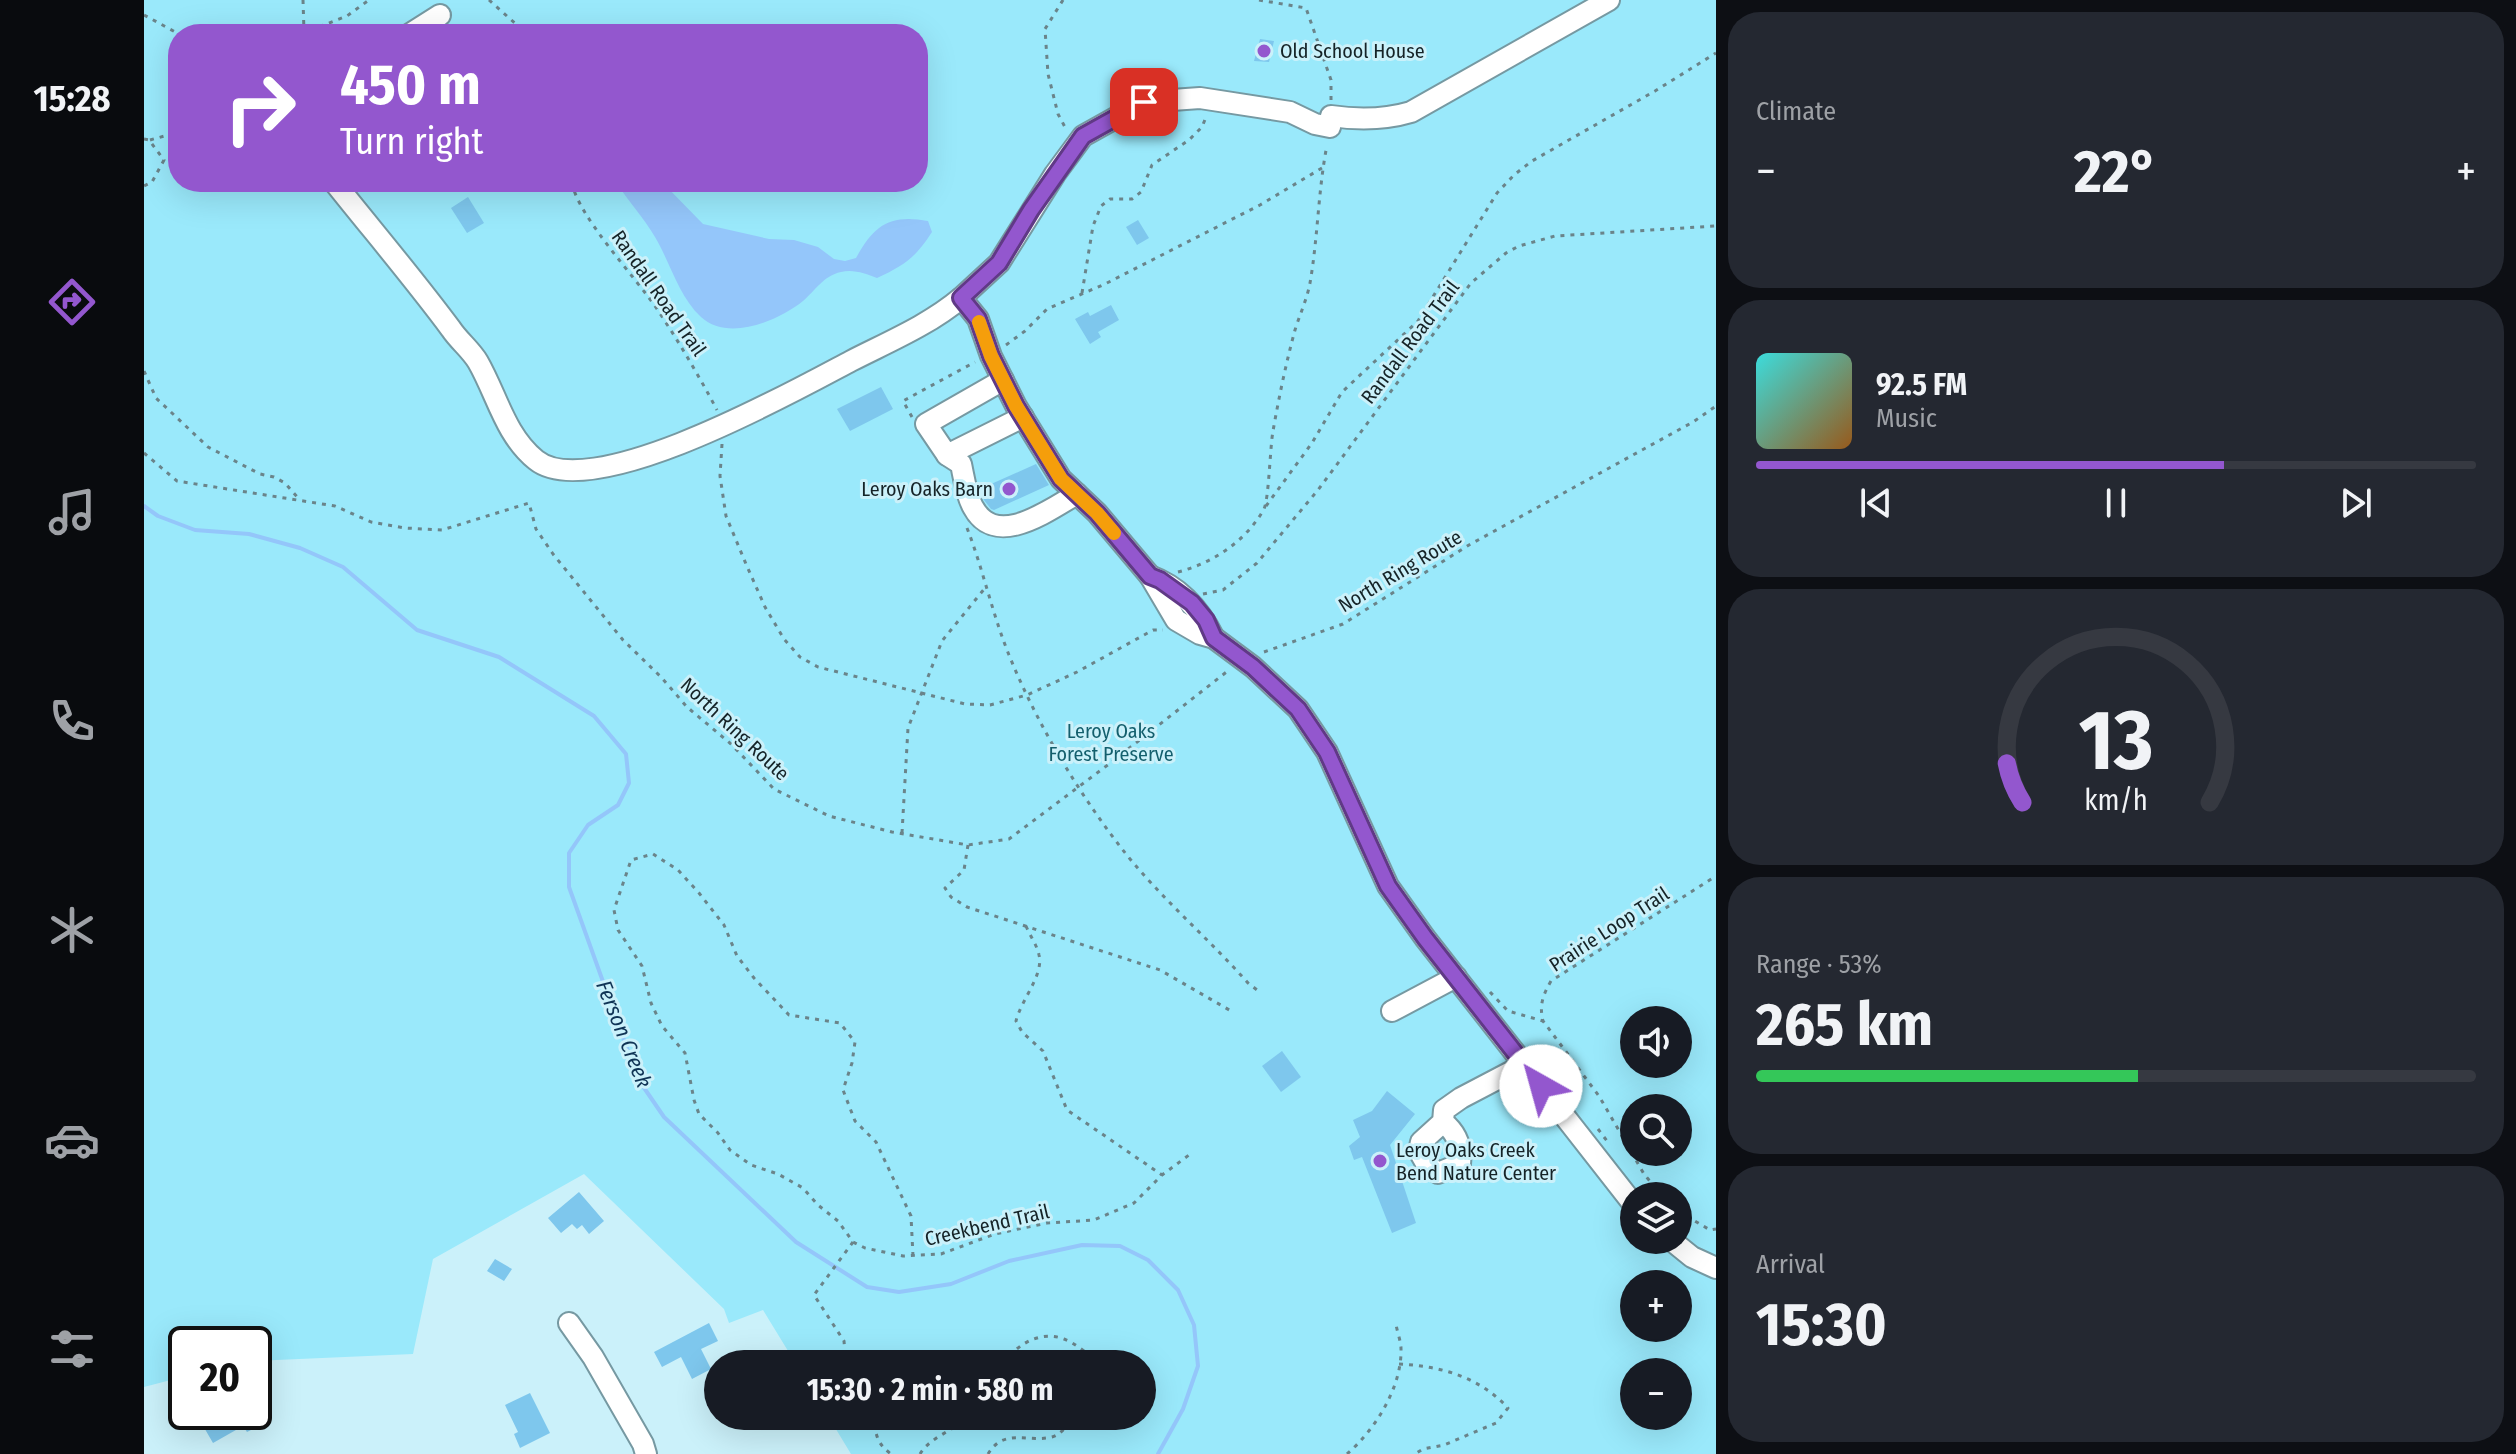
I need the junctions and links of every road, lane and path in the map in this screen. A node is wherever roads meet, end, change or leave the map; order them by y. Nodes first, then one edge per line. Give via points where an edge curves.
1 (303, 0) edge
2 (369, 0) edge
3 (489, 0) edge
4 (1063, 0) edge
5 (1259, 0) edge
6 (1609, 0) edge
7 (144, 15) edge
8 (440, 15) dead end
9 (303, 24) edge
10 (326, 24) edge
11 (426, 24) edge
12 (516, 24) edge
13 (168, 28) edge
14 (1716, 53) edge
15 (1207, 114) dead end
16 (1330, 121) junction
17 (168, 135) edge
18 (146, 140) edge
19 (1076, 147) junction
20 (1322, 169) junction
21 (144, 186) edge
22 (342, 192) edge
23 (574, 192) edge
24 (1716, 226) edge
25 (1082, 293) junction
26 (961, 298) junction
27 (991, 356) junction
28 (144, 371) edge
29 (1003, 380) junction
30 (1716, 406) edge
31 (719, 413) dead end
32 (1023, 417) junction
33 (917, 425) dead end
34 (722, 435) dead end
35 (144, 453) edge
36 (947, 455) junction
37 (1077, 494) junction
38 (299, 500) junction
39 (1266, 506) junction
40 (963, 518) dead end
41 (1155, 578) junction
42 (985, 588) junction
43 (1200, 594) dead end
44 (1168, 627) dead end
45 (1248, 663) junction
46 (920, 694) junction
47 (1027, 695) junction
48 (1079, 787) junction
49 (902, 833) junction
50 (968, 845) junction
51 (1716, 876) edge
52 (1026, 925) junction
53 (1462, 984) junction
54 (1261, 993) dead end
55 (1231, 1011) dead end
56 (1392, 1011) dead end
57 (1543, 1021) junction
58 (1524, 1065) junction
59 (1443, 1122) dead end
60 (1595, 1127) dead end
61 (1613, 1152) dead end
62 (1189, 1155) dead end
63 (1162, 1175) junction
64 (1651, 1182) edge
65 (1620, 1187) edge
66 (1692, 1219) edge
67 (1716, 1229) edge
68 (853, 1242) junction
69 (1688, 1254) edge
70 (913, 1256) junction
71 (1716, 1268) edge
72 (569, 1323) dead end
73 (1396, 1324) dead end
74 (845, 1350) edge
75 (1015, 1350) edge
76 (1082, 1350) edge
77 (1399, 1364) junction
78 (875, 1430) edge
79 (949, 1430) edge
80 (1063, 1430) edge
81 (646, 1454) edge
82 (891, 1454) edge
83 (920, 1454) edge
84 (988, 1454) edge
85 (1347, 1454) edge
86 (1415, 1454) edge

1 - 9 path
2 - 10 path
3 - 12 path
4 - 19 path via 1045,29 1048,74 1058,114
5 - 16 path via 1306,8 1331,80
6 - 16 street via 1411,112
7 - 13 path
8 - 11 street
14 - 39 path via 1514,175 1497,193 1418,321 1342,392
15 - 25 path via 1189,140 1152,165 1141,192 1101,206
16 - 19 street via 1315,124 1290,112 1200,98 1144,102 1083,136
16 - 20 path
17 - 18 path
18 - 21 path via 164,160
19 - 26 street via 999,263
20 - 25 path
20 - 39 path via 1316,245 1272,436
22 - 26 street via 477,360 499,411 524,448 537,461 560,469 627,462 721,427 945,312
23 - 31 path, Randall Road Trail via 657,309
24 - 43 path, Randall Road Trail via 1555,236 1506,253 1471,283 1318,490 1257,563 1223,590
25 - 27 path via 1047,309
26 - 27 street via 978,319
27 - 29 street
27 - 33 path via 903,401
28 - 38 path via 156,398 208,447 285,483
29 - 32 street
29 - 36 street via 926,424
30 - 45 path, North Ring Route via 1469,545 1343,624
32 - 36 street
32 - 37 street via 1061,479
34 - 46 path via 720,476 726,516 784,639 818,667
35 - 38 path, North Ring Route via 177,481
36 - 37 street via 961,464 972,507 982,520 1007,528
37 - 41 street
38 - 49 path, North Ring Route via 335,506 371,522 442,530 529,503 536,529 553,554 623,640 774,789 829,816
39 - 41 path via 1231,548
40 - 42 path
41 - 45 street via 1176,620 1214,638
42 - 46 path via 942,641
42 - 47 path
44 - 47 path
45 - 48 path, North Ring Route
45 - 53 street via 1298,709 1320,741 1388,886
46 - 47 path via 990,705
46 - 49 path via 908,728
47 - 48 path
48 - 50 path, North Ring Route via 1009,839
48 - 54 path via 1151,883
49 - 50 path, North Ring Route
50 - 52 path via 964,870 945,888 951,897
51 - 57 path, Prairie Loop Trail via 1551,981 1542,997
52 - 55 path via 1160,970
52 - 63 path via 1040,968 1016,1021 1043,1051 1067,1110
53 - 56 street
53 - 57 path via 1481,984 1508,1011
53 - 58 street
57 - 64 path via 1599,1096
58 - 59 street via 1461,1098 1444,1110
58 - 65 street
60 - 61 path
62 - 63 path, Creekbend Trail
63 - 70 path, Creekbend Trail via 1134,1203 1094,1220 1047,1223 995,1234 941,1254
66 - 67 path
68 - 70 path, Creekbend Trail
68 - 70 path, Creekbend Trail via 803,1188 751,1165 699,1114 685,1053 662,1026 642,966 618,930 614,910 631,860 653,854 678,870 724,925 737,956 789,1015 840,1023 855,1042 843,1090 855,1121 876,1142 911,1216
68 - 74 path via 814,1295
69 - 71 street
72 - 81 street
73 - 77 path
75 - 76 path via 1036,1337 1063,1338
77 - 85 path via 1382,1409
77 - 86 path via 1433,1367 1474,1380 1508,1408 1496,1423
78 - 82 path via 879,1445
79 - 83 path
80 - 84 path via 1052,1437 1000,1441

